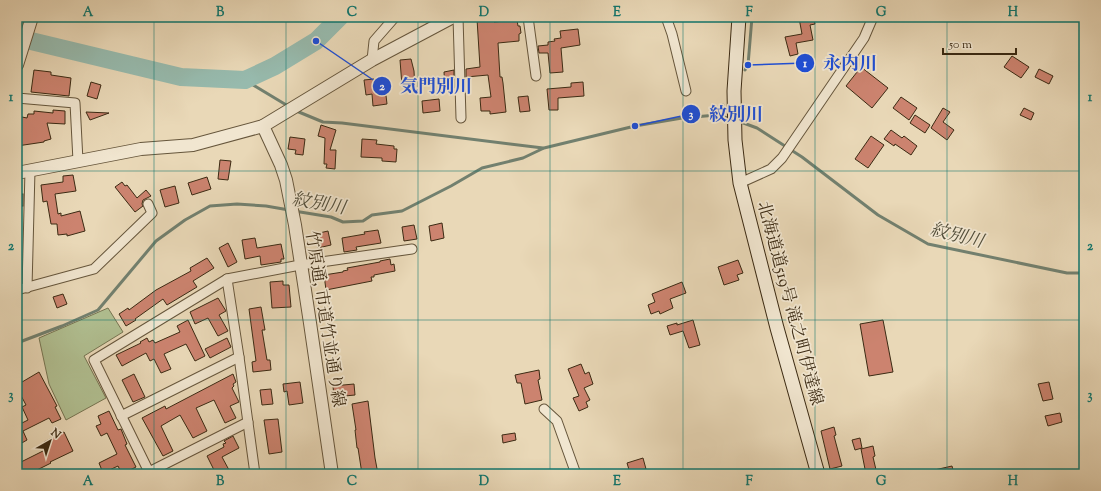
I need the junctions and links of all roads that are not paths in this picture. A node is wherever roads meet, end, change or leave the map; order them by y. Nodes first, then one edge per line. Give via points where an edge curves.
1 (32, 17) edge
2 (395, 17) edge
3 (453, 17) edge
4 (458, 17) edge
5 (528, 17) edge
6 (666, 17) edge
7 (739, 17) edge
8 (873, 17) edge
9 (372, 60) junction
10 (19, 61) edge
11 (536, 76) dead end
12 (686, 91) dead end
13 (17, 98) edge
14 (461, 118) dead end
15 (263, 126) junction
16 (78, 161) junction
17 (30, 170) junction
18 (17, 173) edge
19 (740, 183) junction
20 (148, 204) dead end
21 (412, 249) dead end
22 (300, 265) junction
23 (227, 279) junction
24 (27, 288) junction
25 (17, 290) edge
26 (239, 357) junction
27 (544, 409) dead end
28 (121, 416) junction
29 (248, 422) junction
30 (148, 473) edge
31 (255, 474) edge
32 (332, 474) edge
33 (576, 474) edge
34 (818, 474) edge

1 - 10 street
2 - 9 street via 374,42
3 - 9 street
4 - 14 street
5 - 11 street
6 - 12 street
7 - 19 main road, 北海道道519号 滝之町伊達線 via 734,91 735,140
8 - 19 street via 864,38 782,158 771,169
9 - 15 street
13 - 16 street via 75,103
15 - 16 street via 193,145 141,149
15 - 22 street, 竹原通, 市道竹並通り線 via 281,165 295,225
16 - 17 street
17 - 18 street
17 - 24 street
19 - 34 main road, 北海道道519号 滝之町伊達線
20 - 24 street via 152,213 94,269
21 - 22 street
22 - 23 street
22 - 32 street, 竹原通, 市道竹並通り線
23 - 26 street
23 - 28 street via 94,360
24 - 25 street
26 - 28 street
26 - 29 street
27 - 33 street via 557,421
28 - 30 street
29 - 30 street
29 - 31 street

